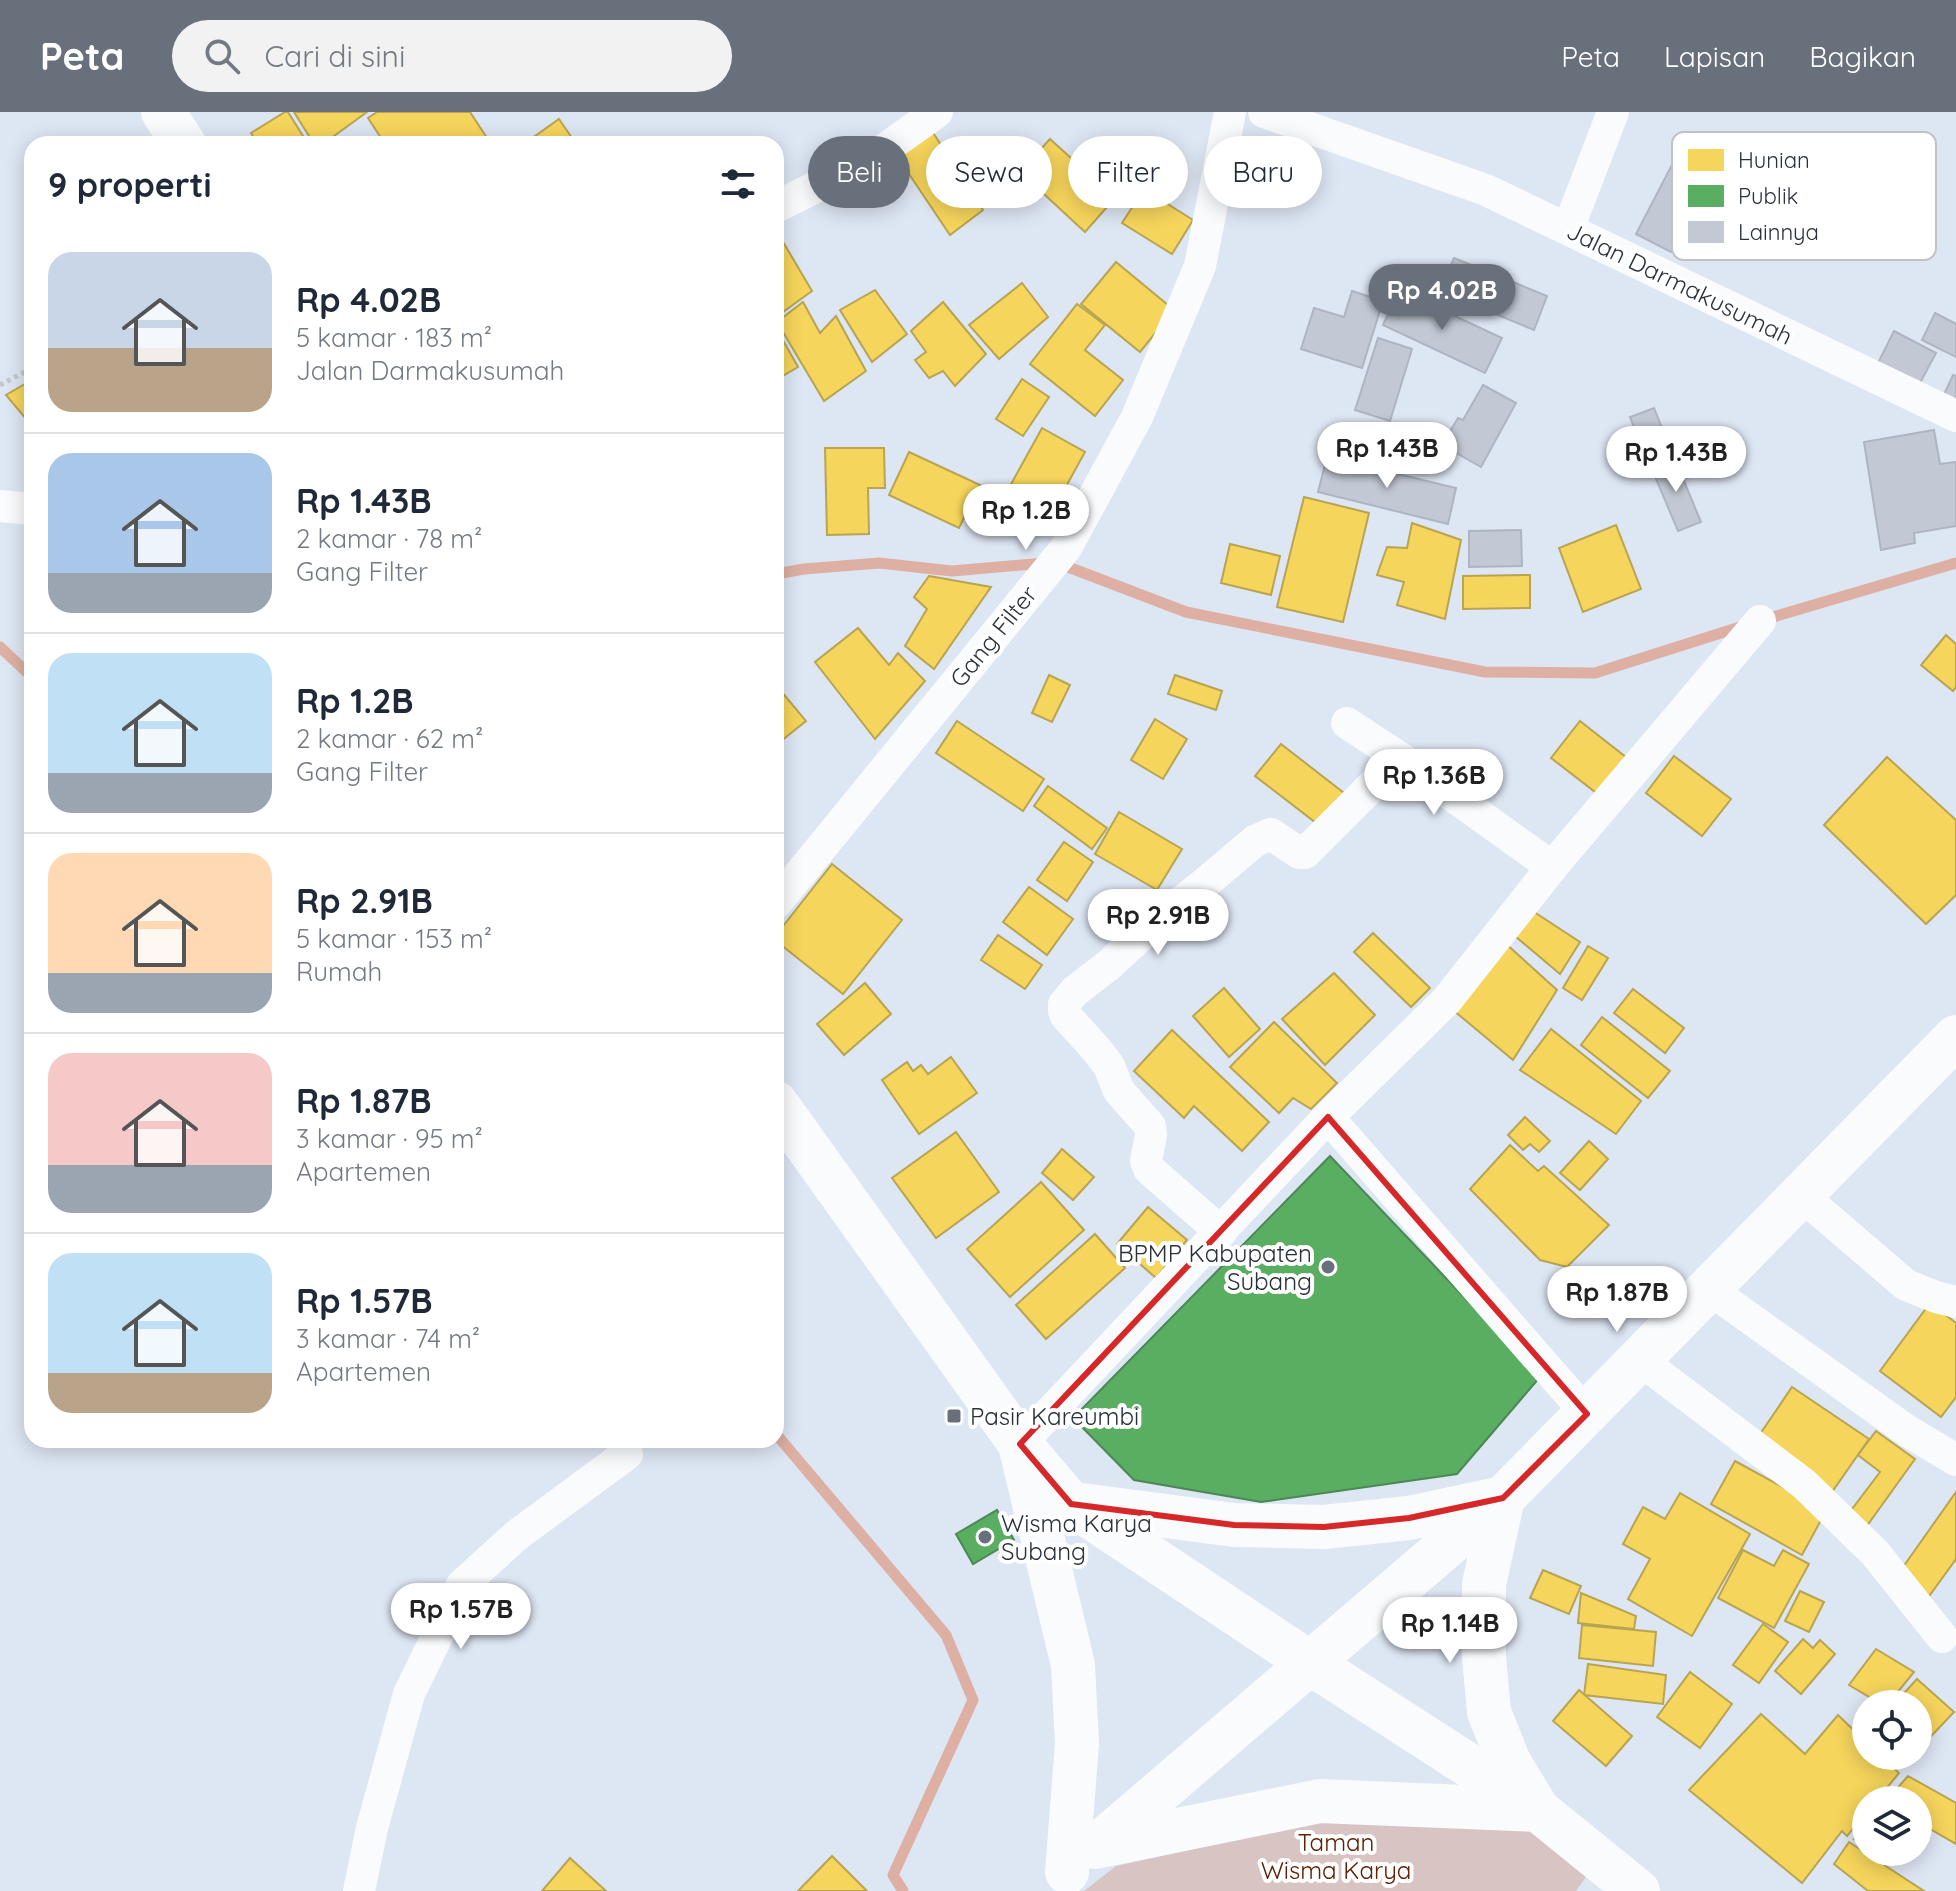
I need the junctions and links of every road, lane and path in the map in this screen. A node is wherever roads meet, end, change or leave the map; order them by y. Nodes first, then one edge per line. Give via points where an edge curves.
1 (163, 112) edge
2 (937, 112) edge
3 (1230, 112) edge
4 (1264, 112) edge
5 (1613, 112) edge
6 (179, 136) edge
7 (784, 203) edge
8 (1568, 229) junction
9 (24, 372) edge
10 (0, 385) edge
11 (1956, 416) edge
12 (0, 506) edge
13 (24, 508) edge
14 (1760, 621) dead end
15 (1347, 723) dead end
16 (1400, 758) junction
17 (1552, 867) junction
18 (784, 893) edge
19 (1953, 1046) edge
20 (784, 1114) edge
21 (1328, 1117) junction
22 (1801, 1195) junction
23 (1221, 1232) junction
24 (1709, 1289) junction
25 (1956, 1302) edge
26 (1640, 1360) junction
27 (1587, 1414) junction
28 (1020, 1444) junction
29 (627, 1454) dead end
30 (1956, 1460) edge
31 (1503, 1498) junction
32 (1071, 1504) junction
33 (1942, 1637) dead end
34 (1310, 1663) junction
35 (1538, 1810) junction
36 (1069, 1870) edge
37 (359, 1891) edge
38 (1638, 1891) edge

1 - 6 main road
2 - 7 street via 871,159
3 - 18 street, Gang Filter via 1200,266 1137,417 1066,548
4 - 8 street, Jalan Darmakusumah via 1486,190
5 - 8 street
8 - 11 street, Jalan Darmakusumah
9 - 10 path
12 - 13 street
14 - 17 street
15 - 16 street
16 - 17 street
16 - 23 street via 1305,853 1271,834 1255,841 1064,1004 1066,1016 1150,1126 1149,1169
17 - 21 street via 1447,1000
19 - 22 main road
20 - 28 main road
21 - 23 street
21 - 27 street
22 - 24 main road
22 - 25 street via 1906,1285
23 - 28 street
24 - 26 main road
24 - 30 street
26 - 27 main road
26 - 33 street via 1804,1484 1875,1553
27 - 31 main road
28 - 32 main road
28 - 36 main road via 1073,1665 1077,1744
29 - 37 street via 517,1535 462,1585 409,1694
31 - 32 main road via 1409,1518 1324,1527 1234,1525
31 - 34 main road
31 - 35 main road via 1484,1584 1489,1712 1509,1762
32 - 34 main road
34 - 35 main road
34 - 36 main road
35 - 36 main road via 1320,1801
35 - 38 main road

